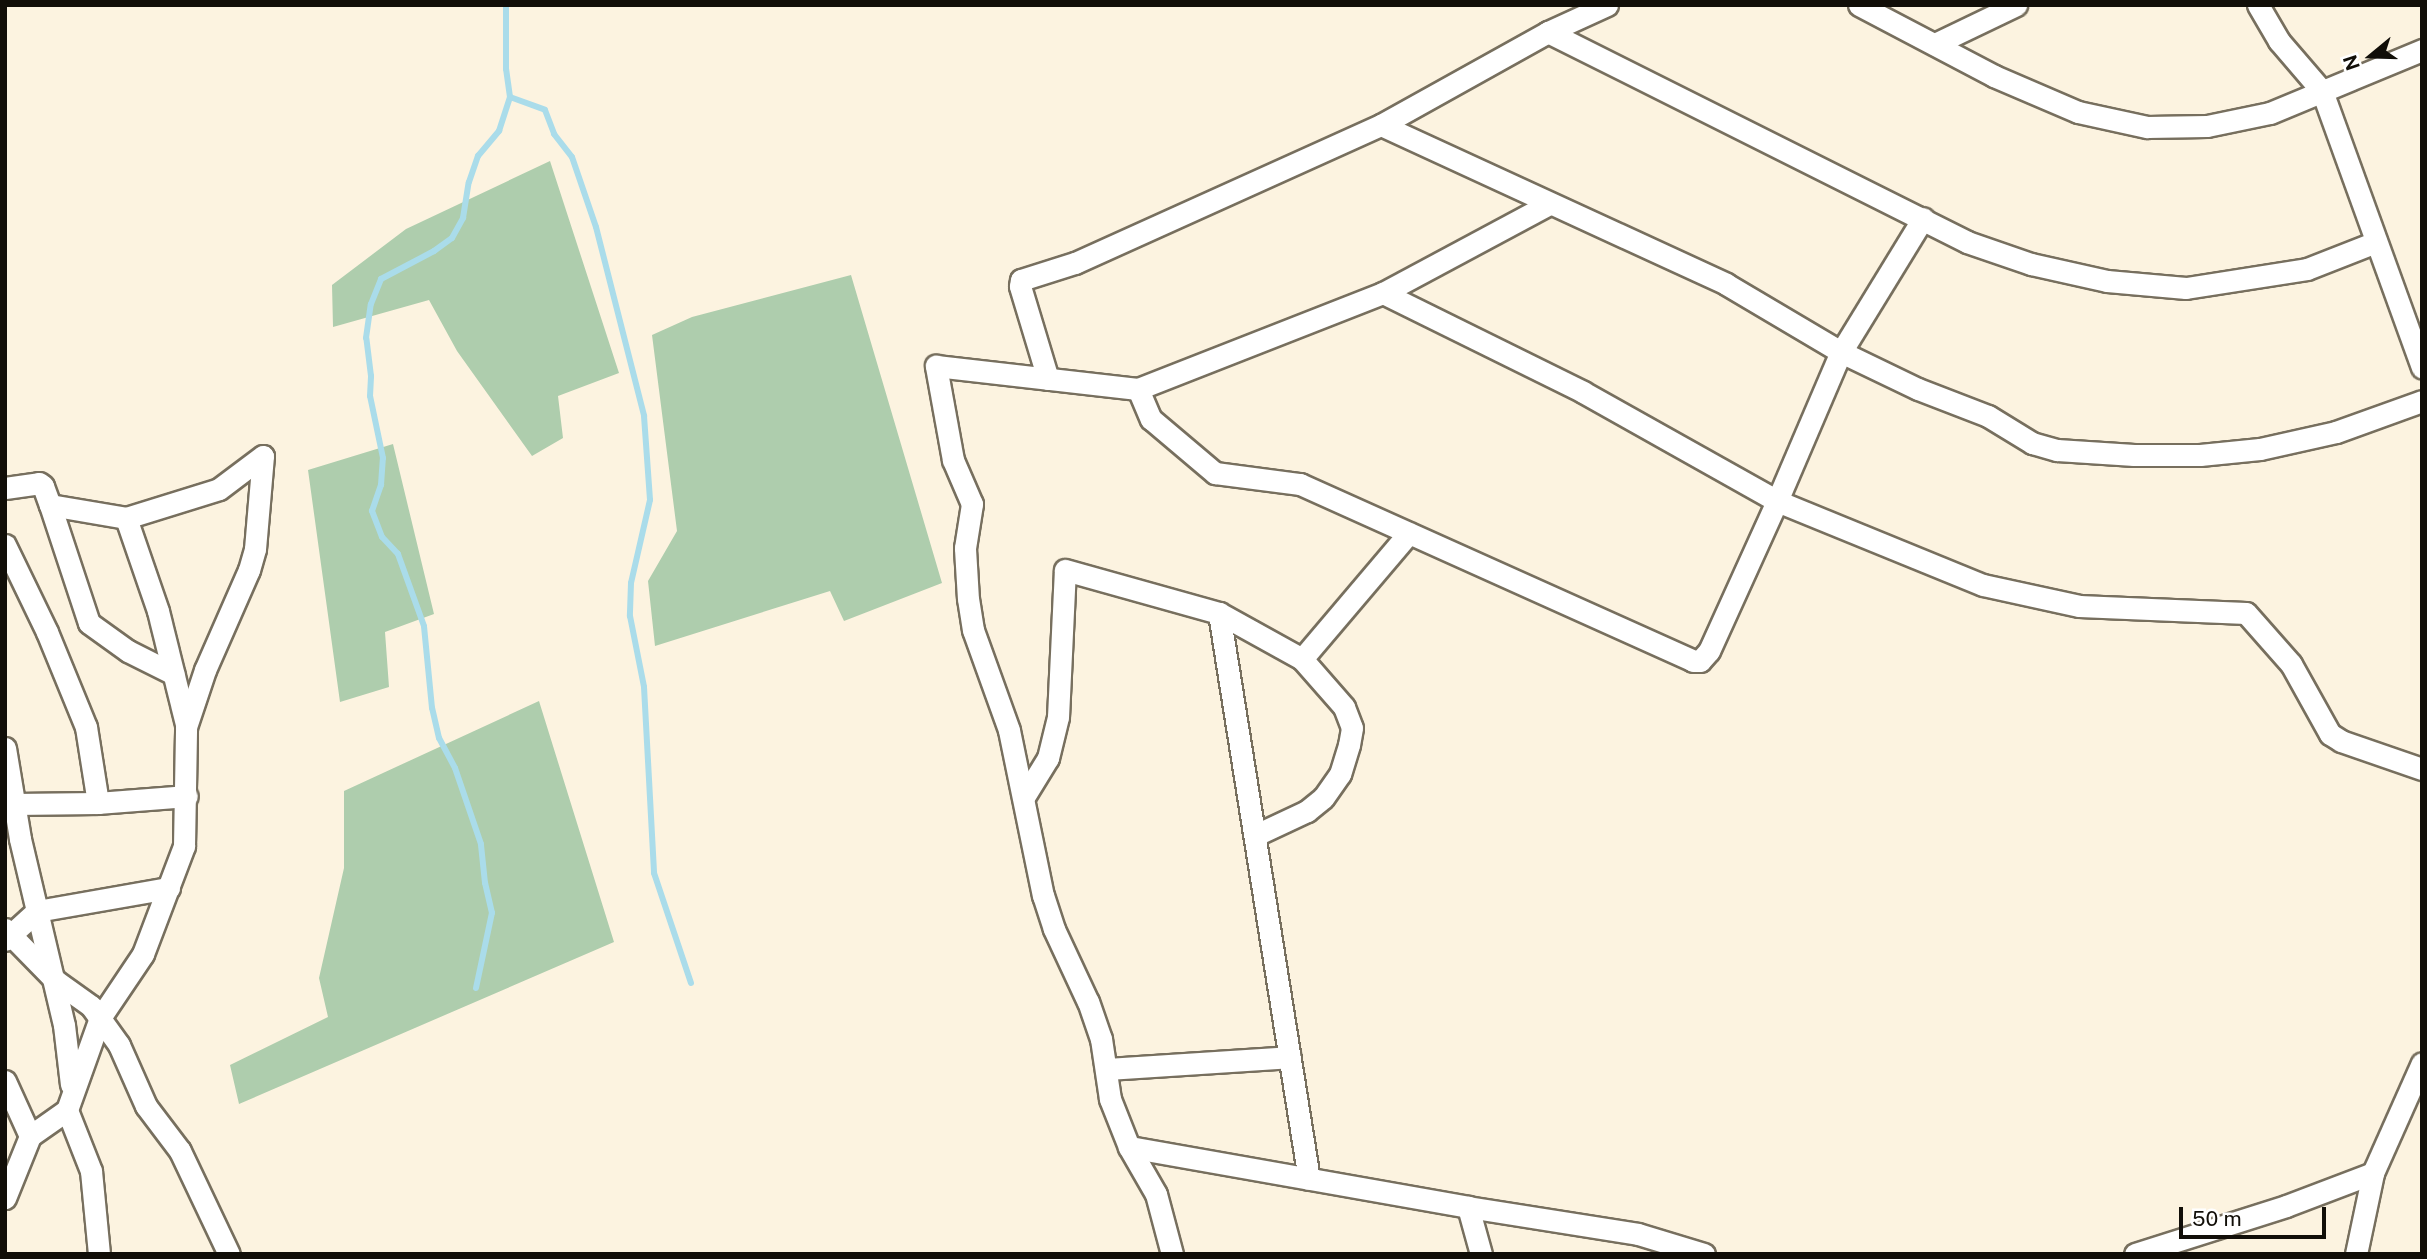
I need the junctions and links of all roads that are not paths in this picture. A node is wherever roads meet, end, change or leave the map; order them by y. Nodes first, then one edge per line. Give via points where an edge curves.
1 (1608, 5) edge
2 (1859, 5) edge
3 (2016, 5) edge
4 (2258, 5) edge
5 (1548, 32) junction
6 (1935, 44) junction
7 (2422, 50) edge
8 (2322, 91) junction
9 (1381, 125) junction
10 (1549, 204) junction
11 (1923, 218) junction
12 (2376, 242) junction
13 (1383, 293) junction
14 (1841, 352) junction
15 (2422, 368) edge
16 (1048, 379) junction
17 (1138, 389) junction
18 (2422, 401) edge
19 (5, 488) edge
20 (1777, 501) junction
21 (50, 505) junction
22 (126, 518) junction
23 (1409, 533) junction
24 (5, 545) edge
25 (1219, 613) junction
26 (1301, 659) junction
27 (174, 674) junction
28 (186, 727) junction
29 (5, 748) edge
30 (2422, 769) edge
31 (187, 796) junction
32 (1024, 797) junction
33 (98, 803) junction
34 (14, 804) junction
35 (1256, 835) junction
36 (169, 888) junction
37 (37, 911) junction
38 (7, 935) edge
39 (56, 981) junction
40 (100, 1018) junction
41 (1290, 1057) junction
42 (2422, 1063) edge
43 (1106, 1069) junction
44 (5, 1081) edge
45 (70, 1104) junction
46 (30, 1136) junction
47 (1129, 1147) junction
48 (2373, 1173) junction
49 (1309, 1179) junction
50 (5, 1199) edge
51 (1468, 1207) junction
52 (2207, 1231) junction
53 (99, 1254) edge
54 (229, 1254) edge
55 (1172, 1254) edge
56 (1481, 1254) edge
57 (1704, 1254) edge
58 (2135, 1254) edge
59 (2203, 1254) edge
60 (2356, 1254) edge

1 - 5 street
2 - 6 street
3 - 6 street
4 - 8 street via 2279,41
5 - 9 street
5 - 11 street
6 - 8 street via 1994,76 2078,112 2147,127 2207,126 2270,113
7 - 8 street
8 - 12 street
9 - 10 street
9 - 16 street via 1075,264 1021,280
10 - 13 street
10 - 14 street via 1726,284
11 - 12 street via 1967,242 2031,264 2107,281 2186,288 2307,269
11 - 14 street
12 - 15 street
13 - 17 street
13 - 20 street via 1583,392
14 - 18 street via 1988,416 2032,443 2057,450 2200,455 2260,449 2336,432
14 - 20 street
16 - 17 street
16 - 32 street via 936,366 953,460 972,504 965,548 974,630 1009,730
17 - 23 street via 1151,419 1215,473 1300,484
19 - 21 street via 39,483
20 - 23 street via 1709,650 1693,662
20 - 30 street via 1983,585 2079,606 2246,613 2291,663 2324,729 2341,741
21 - 22 street
21 - 27 street via 89,623 128,651
22 - 27 street
22 - 28 street via 219,489 263,456 255,549
23 - 26 street
24 - 33 street via 86,727
25 - 26 street
25 - 32 street via 1065,570 1057,726 1045,766
25 - 35 street
26 - 35 street via 1344,707 1352,728 1349,745 1340,774 1323,798 1307,811
27 - 28 street
28 - 31 street
29 - 34 street
31 - 33 street
31 - 36 street via 186,835
32 - 43 street via 1043,897 1088,1002
33 - 34 street
34 - 37 street
35 - 41 street
36 - 37 street
36 - 40 street via 143,954
37 - 38 street
37 - 39 street
38 - 39 street
39 - 40 street
39 - 45 street
40 - 45 street
40 - 54 street via 119,1045 146,1106 180,1151
41 - 43 street
41 - 49 street
42 - 48 street
43 - 47 street via 1110,1099
44 - 46 street
45 - 46 street
45 - 53 street via 91,1171
46 - 50 street
47 - 49 street
47 - 55 street via 1156,1194
48 - 52 street
48 - 60 street
49 - 51 street
51 - 56 street
51 - 57 street via 1639,1234
52 - 58 street
52 - 59 street

